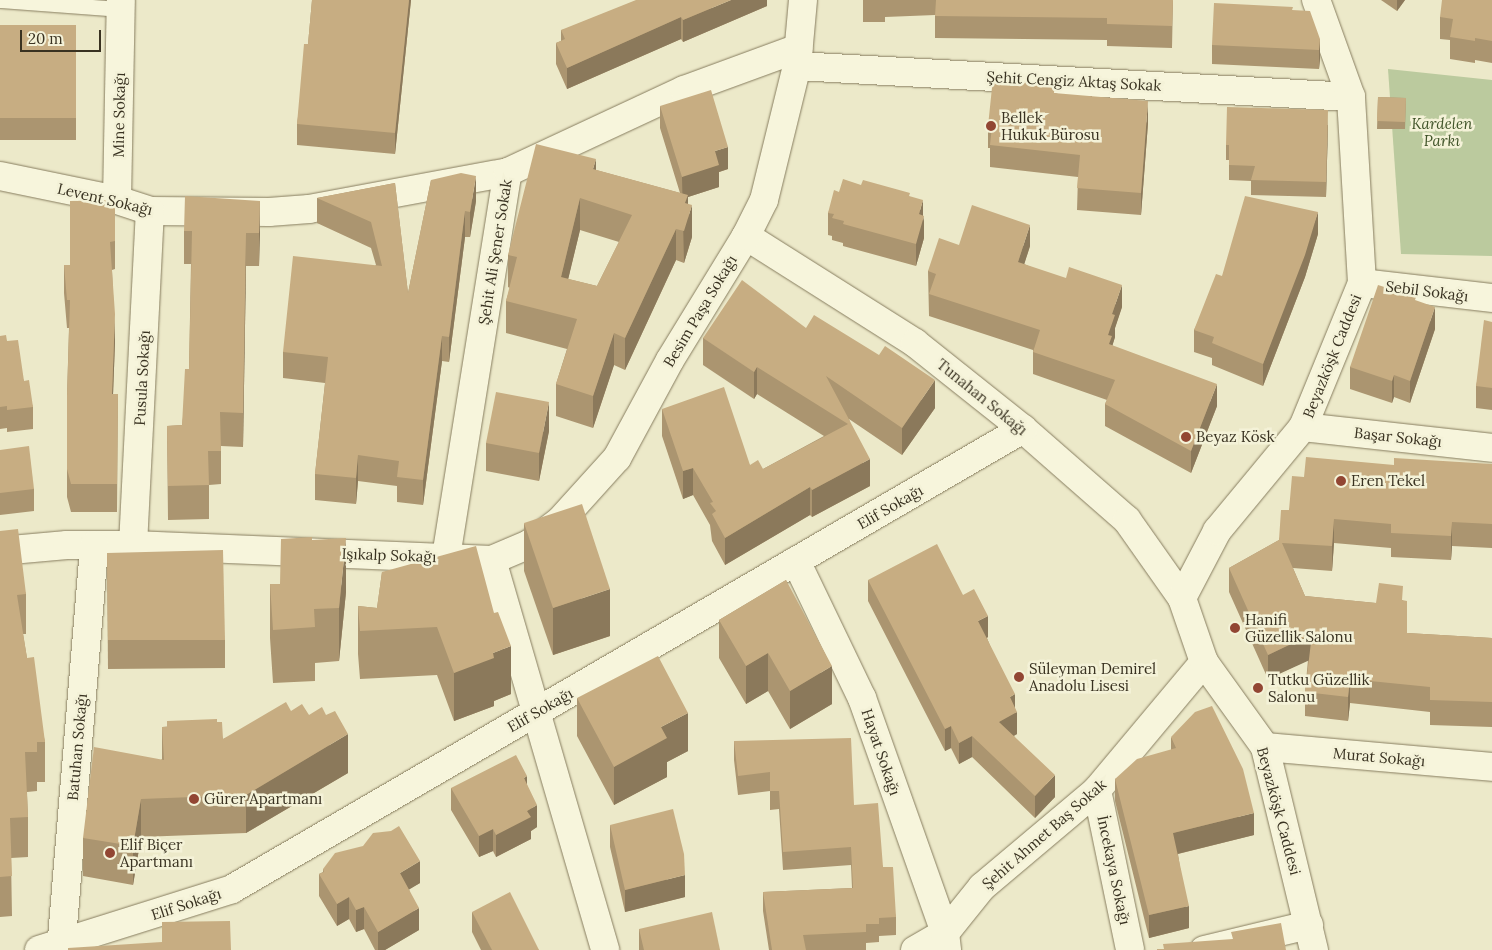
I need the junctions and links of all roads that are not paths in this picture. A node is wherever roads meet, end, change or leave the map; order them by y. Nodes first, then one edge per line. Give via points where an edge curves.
1 (0, 0) edge
2 (802, 0) edge
3 (1316, 0) edge
4 (121, 5) edge
5 (798, 57) junction
6 (1351, 96) junction
7 (508, 172) junction
8 (0, 176) edge
9 (117, 200) junction
10 (150, 211) junction
11 (746, 236) junction
12 (1362, 283) junction
13 (1492, 298) edge
14 (1303, 427) junction
15 (1023, 430) junction
16 (1492, 448) edge
17 (94, 545) junction
18 (134, 545) junction
19 (0, 551) edge
20 (446, 557) junction
21 (492, 560) junction
22 (796, 561) junction
23 (1182, 598) junction
24 (1204, 662) junction
25 (535, 713) junction
26 (1265, 747) junction
27 (1492, 767) edge
28 (1097, 790) junction
29 (1312, 938) edge
30 (946, 941) edge
31 (54, 948) edge
32 (605, 950) edge
33 (915, 950) edge
34 (1130, 950) edge
35 (1204, 950) edge

1 - 4 lane
2 - 5 street, Besim Paşa Sokağı
3 - 6 street, Beyazköşk Caddesi
4 - 9 street, Mine Sokağı
5 - 6 street, Şehit Cengiz Aktaş Sokak
5 - 7 street, Şehit Ali Şener Sokak via 684,90
5 - 11 street, Besim Paşa Sokağı via 764,200
6 - 12 street, Beyazköşk Caddesi
7 - 10 street, Levent Sokağı via 309,210
7 - 20 street, Şehit Ali Şener Sokak
8 - 9 street, Levent Sokağı
9 - 10 street, Levent Sokağı
10 - 18 street, Pusula Sokağı
11 - 15 street, Tunahan Sokağı via 915,343
11 - 21 street, Besim Paşa Sokağı via 670,360 617,458 560,521 528,545
12 - 13 street, Sebil Sokağı
12 - 14 street, Beyazköşk Caddesi
14 - 16 street, Başar Sokağı
14 - 23 street, Beyazköşk Caddesi via 1217,531
15 - 22 street, Elif Sokağı
15 - 23 street, Tunahan Sokağı via 1127,520
17 - 18 street, Işıkalp Sokağı
17 - 19 street, Işıkalp Sokağı
17 - 31 street, Batuhan Sokağı
18 - 20 street, Işıkalp Sokağı
20 - 21 street, Işıkalp Sokağı
21 - 25 street
22 - 25 street, Elif Sokağı
22 - 30 street, Hayat Sokağı via 862,698
23 - 24 street, Beyazköşk Caddesi
24 - 26 street, Beyazköşk Caddesi
24 - 28 street, Şehit Ahmet Baş Sokak
25 - 31 street, Elif Sokağı via 232,889
25 - 32 street
26 - 27 street, Murat Sokağı
26 - 29 street, Beyazköşk Caddesi
28 - 30 street, Şehit Ahmet Baş Sokak via 982,887
28 - 34 street, İncekaya Sokağı
29 - 35 street
30 - 33 street, Şehit Ahmet Baş Sokak

